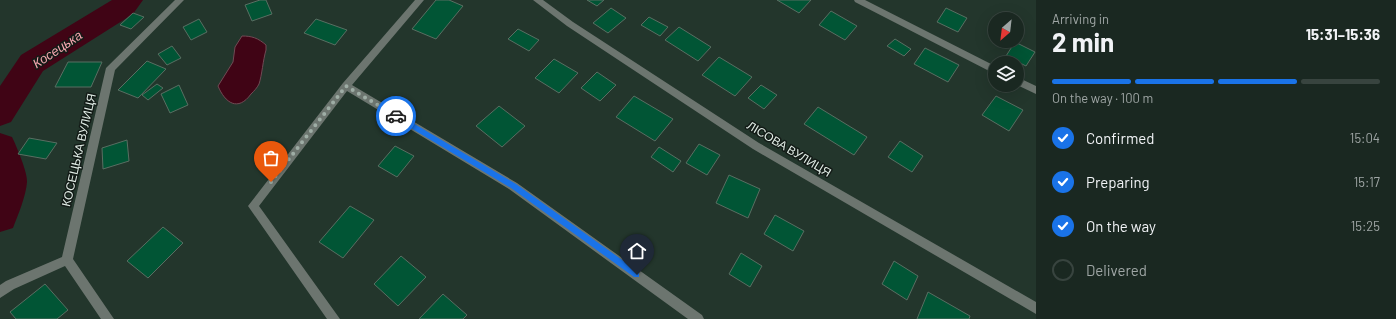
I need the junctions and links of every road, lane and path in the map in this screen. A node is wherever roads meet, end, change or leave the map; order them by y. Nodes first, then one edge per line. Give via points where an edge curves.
1 (180, 0) edge
2 (420, 0) edge
3 (537, 0) edge
4 (858, 0) edge
5 (988, 66) edge
6 (1024, 84) edge
7 (346, 86) junction
8 (1036, 90) edge
9 (67, 260) junction
10 (0, 292) edge
11 (1036, 308) edge
12 (108, 319) edge
13 (334, 319) edge
14 (698, 319) edge

1 - 9 street, КОСЕЦЬКА ВУЛИЦЯ via 111,68
2 - 7 street
3 - 11 street, ЛІСОВА ВУЛИЦЯ via 756,146
4 - 5 street
6 - 8 street
7 - 13 street via 253,206
7 - 14 street via 513,186
9 - 10 street via 10,285
9 - 12 street

